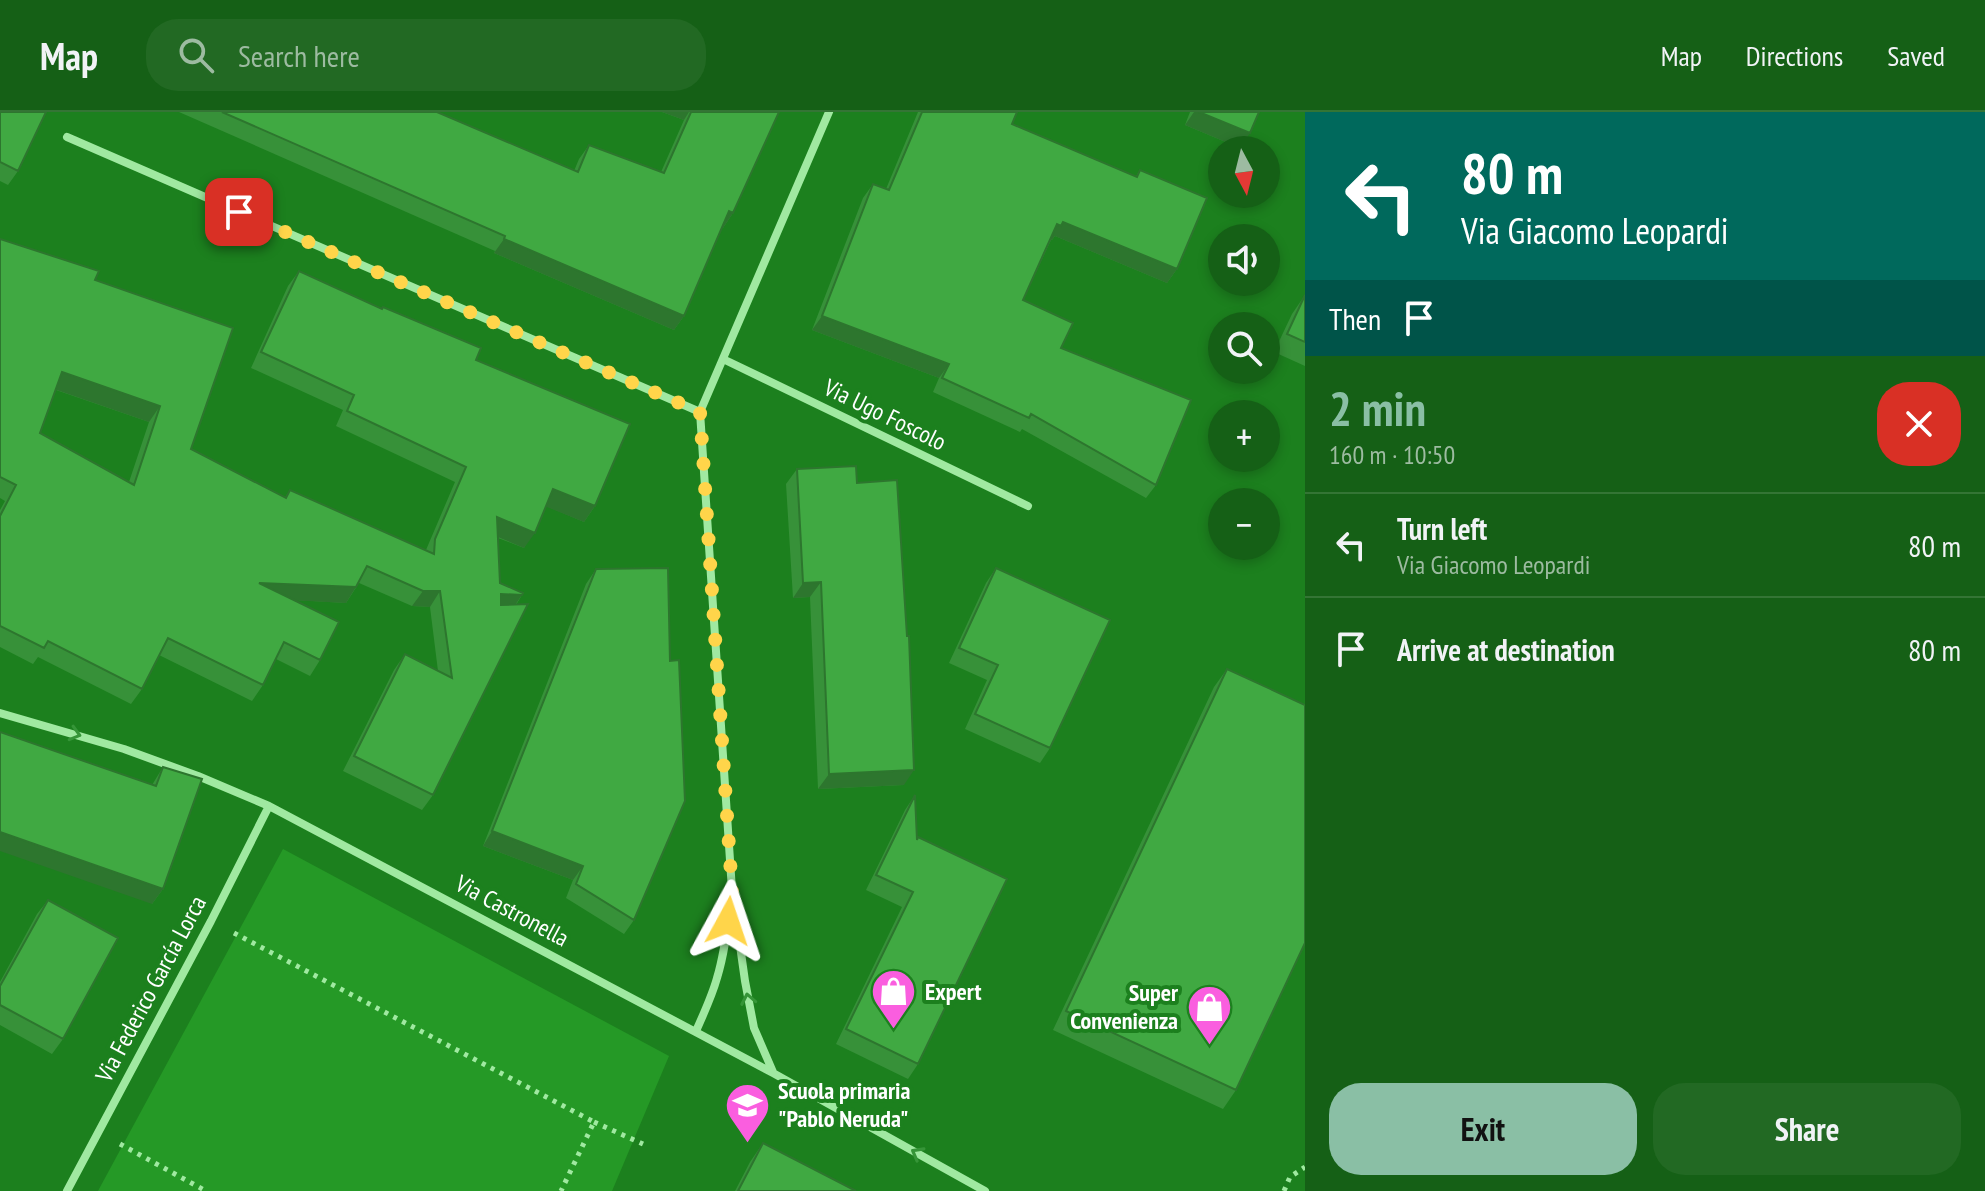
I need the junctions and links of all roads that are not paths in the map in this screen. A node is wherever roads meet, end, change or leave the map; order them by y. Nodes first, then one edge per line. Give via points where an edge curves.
1 (829, 112) edge
2 (67, 137) dead end
3 (723, 359) junction
4 (700, 412) junction
5 (1028, 506) dead end
6 (0, 713) edge
7 (269, 806) junction
8 (732, 890) junction
9 (696, 1031) junction
10 (773, 1073) junction
11 (67, 1191) edge
12 (985, 1191) edge

1 - 3 street
2 - 4 street
3 - 4 street
3 - 5 street, Via Ugo Foscolo
4 - 8 street
6 -> 7 street, Via Castronella via 124,749
7 - 9 street, Via Castronella
7 - 11 street, Via Federico García Lorca
8 - 9 street via 718,977
10 -> 8 street via 754,1028
9 - 10 street, Via Castronella
12 -> 10 street, Via Castronella

